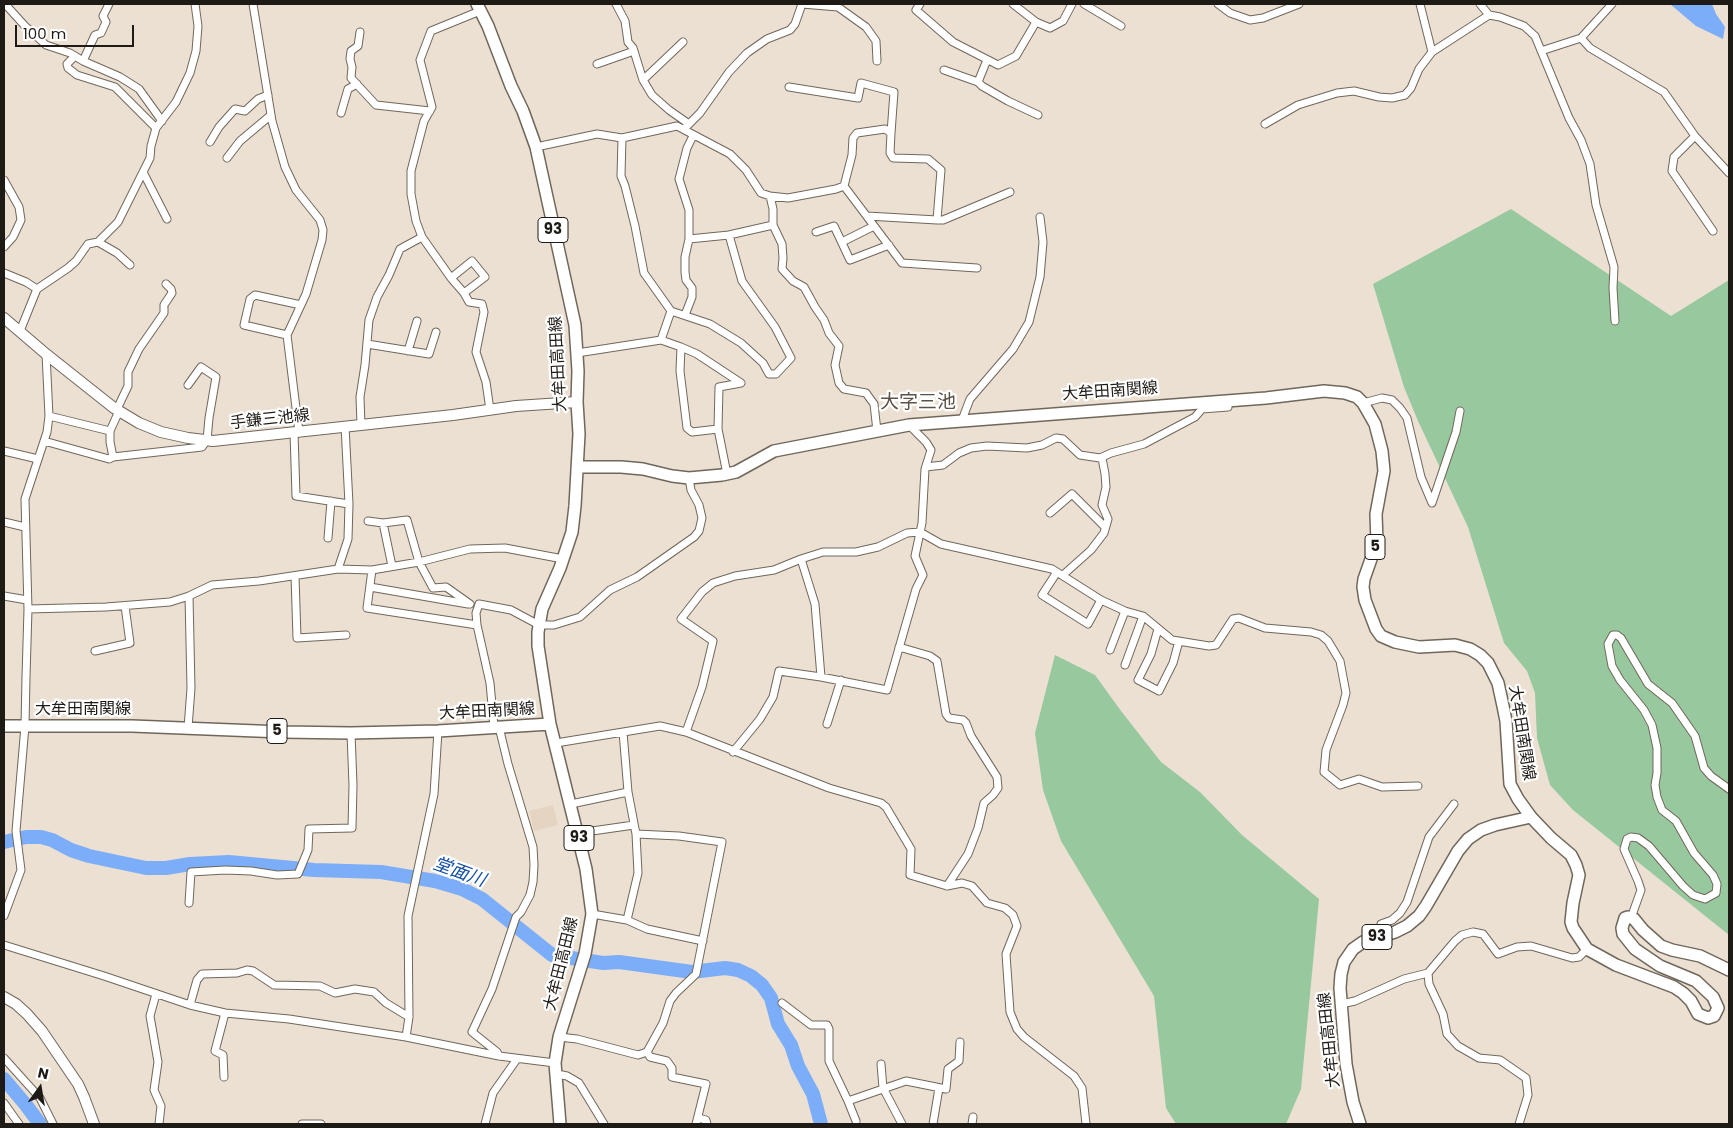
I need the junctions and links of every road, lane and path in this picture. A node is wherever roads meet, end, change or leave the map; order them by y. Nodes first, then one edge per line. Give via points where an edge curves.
1 (5, 4) edge
2 (109, 4) edge
3 (194, 4) edge
4 (253, 4) edge
5 (616, 4) edge
6 (920, 4) edge
7 (1013, 4) edge
8 (1072, 4) edge
9 (1084, 4) edge
10 (1218, 4) edge
11 (1299, 4) edge
12 (1420, 4) edge
13 (1480, 4) edge
14 (1612, 4) edge
15 (838, 5) edge
16 (478, 7) edge
17 (1489, 15) junction
18 (1036, 22) junction
19 (1121, 26) dead end
20 (360, 32) dead end
21 (1581, 38) junction
22 (683, 42) dead end
23 (634, 51) junction
24 (1541, 51) junction
25 (1432, 52) junction
26 (74, 56) junction
27 (987, 60) junction
28 (83, 61) junction
29 (877, 62) dead end
30 (598, 64) dead end
31 (944, 70) dead end
32 (643, 80) junction
33 (978, 82) junction
34 (357, 84) junction
35 (789, 87) dead end
36 (268, 95) junction
37 (430, 111) junction
38 (342, 113) dead end
39 (271, 115) junction
40 (1038, 115) dead end
41 (162, 121) junction
42 (1265, 124) dead end
43 (686, 127) junction
44 (156, 128) junction
45 (891, 133) junction
46 (693, 136) junction
47 (1696, 136) junction
48 (622, 138) junction
49 (210, 142) dead end
50 (536, 148) junction
51 (227, 158) dead end
52 (143, 172) junction
53 (1729, 173) edge
54 (4, 180) edge
55 (844, 186) junction
56 (1010, 192) dead end
57 (770, 196) junction
58 (867, 216) junction
59 (1040, 217) dead end
60 (167, 218) dead end
61 (937, 220) junction
62 (773, 225) junction
63 (874, 226) junction
64 (1713, 231) dead end
65 (816, 232) dead end
66 (729, 235) junction
67 (422, 237) junction
68 (689, 239) junction
69 (98, 242) junction
70 (842, 242) junction
71 (889, 245) junction
72 (4, 247) edge
73 (130, 265) dead end
74 (978, 268) dead end
75 (4, 274) edge
76 (451, 278) junction
77 (166, 284) dead end
78 (37, 290) junction
79 (464, 293) junction
80 (301, 305) junction
81 (671, 311) junction
82 (685, 315) junction
83 (4, 318) edge
84 (417, 321) dead end
85 (1615, 321) dead end
86 (20, 331) junction
87 (436, 332) dead end
88 (287, 335) junction
89 (661, 340) junction
90 (367, 344) junction
91 (681, 347) junction
92 (408, 351) junction
93 (577, 353) junction
94 (46, 354) junction
95 (188, 385) dead end
96 (1228, 400) junction
97 (577, 402) junction
98 (1363, 403) junction
99 (118, 410) junction
100 (490, 410) junction
101 (1460, 411) dead end
102 (49, 416) junction
103 (962, 420) junction
104 (360, 425) junction
105 (909, 425) junction
106 (345, 426) junction
107 (718, 430) junction
108 (110, 431) junction
109 (877, 431) junction
110 (296, 432) junction
111 (207, 440) junction
112 (44, 441) junction
113 (4, 451) edge
114 (114, 457) junction
115 (1102, 458) junction
116 (38, 459) junction
117 (578, 467) junction
118 (926, 467) junction
119 (727, 474) junction
120 (688, 478) junction
121 (331, 501) junction
122 (349, 504) junction
123 (1050, 513) dead end
124 (368, 521) dead end
125 (4, 522) edge
126 (383, 523) junction
127 (25, 527) junction
128 (1105, 527) junction
129 (920, 532) junction
130 (328, 538) dead end
131 (564, 559) junction
132 (801, 559) junction
133 (419, 562) junction
134 (392, 566) junction
135 (338, 569) junction
136 (372, 570) junction
137 (1060, 573) junction
138 (295, 576) junction
139 (370, 587) junction
140 (4, 596) edge
141 (188, 596) junction
142 (27, 600) junction
143 (1101, 600) junction
144 (470, 604) junction
145 (479, 604) junction
146 (125, 606) junction
147 (28, 609) junction
148 (1125, 611) junction
149 (1143, 616) junction
150 (477, 624) junction
151 (539, 625) junction
152 (1158, 629) junction
153 (346, 635) dead end
154 (1179, 641) junction
155 (899, 647) junction
156 (1110, 650) dead end
157 (95, 651) dead end
158 (1126, 664) dead end
159 (821, 677) junction
160 (841, 680) junction
161 (550, 724) junction
162 (827, 724) dead end
163 (4, 726) edge
164 (25, 726) junction
165 (496, 727) junction
166 (188, 728) junction
167 (438, 731) junction
168 (351, 732) junction
169 (623, 732) junction
170 (686, 732) junction
171 (556, 743) junction
172 (734, 752) junction
173 (1418, 786) dead end
174 (1729, 789) edge
175 (628, 792) junction
176 (571, 804) junction
177 (1454, 804) dead end
178 (1531, 817) junction
179 (634, 826) junction
180 (578, 833) junction
181 (636, 834) junction
182 (947, 886) junction
183 (189, 903) dead end
184 (592, 914) junction
185 (4, 916) edge
186 (1631, 918) junction
187 (627, 920) junction
188 (1382, 936) junction
189 (703, 941) junction
190 (4, 944) edge
191 (1587, 949) junction
192 (1729, 970) edge
193 (1428, 973) junction
194 (156, 994) junction
195 (4, 997) edge
196 (782, 1003) dead end
197 (190, 1004) junction
198 (1341, 1004) junction
199 (225, 1013) junction
200 (409, 1017) junction
201 (406, 1037) junction
202 (559, 1037) junction
203 (960, 1042) dead end
204 (647, 1052) junction
205 (499, 1056) junction
206 (4, 1058) edge
207 (517, 1059) junction
208 (881, 1064) dead end
209 (556, 1068) junction
210 (224, 1077) dead end
211 (883, 1088) junction
212 (939, 1088) junction
213 (848, 1101) junction
214 (4, 1103) edge
215 (697, 1121) edge
216 (856, 1122) dead end
217 (19, 1124) edge
218 (53, 1124) edge
219 (94, 1124) edge
220 (159, 1124) edge
221 (302, 1124) edge
222 (321, 1124) edge
223 (485, 1124) edge
224 (560, 1124) edge
225 (604, 1124) edge
226 (707, 1124) edge
227 (902, 1124) edge
228 (933, 1124) edge
229 (1086, 1124) edge
230 (1360, 1124) edge
231 (1519, 1124) edge

1 - 26 street via 46,45
2 - 28 street via 103,16 106,22 101,33 96,35
3 - 41 street via 198,26 190,73 176,102
4 - 36 street
5 - 23 street
6 - 27 street via 916,10 953,42
7 - 18 street
8 - 18 street via 1063,21 1050,28
9 - 19 street
10 - 11 street via 1230,13 1250,20
12 - 25 street
13 - 17 street
14 - 21 street
15 - 29 street via 866,27 876,40
15 - 43 street via 802,4 790,30 767,39 747,53
16 - 37 street via 430,31 420,60 432,107
16 - 50 main road, 大牟田高田線 / 93
17 - 24 street via 1524,26 1535,36
17 - 25 street
18 - 27 street via 1016,56 998,65
20 - 34 street via 358,46 351,50 350,59 351,78
21 - 24 street
21 - 47 street via 1590,48 1664,92
22 - 32 street
23 - 30 street
23 - 32 street
24 - 85 street via 1590,164 1596,205 1614,267
25 - 42 street via 1405,96 1379,97 1354,91 1337,93 1298,105
26 - 28 street
26 - 44 street via 67,64 68,68 77,75 115,87
27 - 33 street
28 - 41 street via 139,89
31 - 33 street
32 - 43 street via 652,95
33 - 40 street
34 - 37 street via 376,105
34 - 38 street via 348,89
35 - 45 street via 858,98 861,83 894,92
36 - 39 street
36 - 49 street via 245,111 235,110
37 - 67 street via 424,121 411,171 416,221
39 - 51 street via 240,141
39 - 80 street via 285,167 296,190 320,220 323,230
41 - 44 street
43 - 46 street
43 - 48 street via 677,126
44 - 52 street via 150,158
45 - 55 street via 885,129 858,133 853,138
45 - 61 street via 890,153 893,158 928,159 941,170
46 - 57 street via 730,154 746,170 761,193
46 - 68 street via 679,179 689,210
47 - 53 street
47 - 64 street via 1674,157 1672,171
48 - 50 street via 597,134
48 - 81 street via 621,176 644,273
50 - 93 main road, 大牟田高田線 / 93 via 575,325
52 - 60 street
52 - 69 street via 118,222
54 - 72 street via 19,207 21,220
55 - 57 street via 788,198
55 - 58 street
56 - 61 street
57 - 62 street
58 - 61 street
58 - 63 street
59 - 103 street via 1044,242 1040,277 1029,322 1013,349 970,399
62 - 66 street
62 - 109 street via 782,244 782,269 804,287 839,346 835,366 839,383 844,389 866,393 874,404
63 - 70 street
63 - 71 street
65 - 70 street via 834,226
66 - 68 street
66 - 82 street via 742,281 775,327 791,358 776,374 769,374 763,363 740,343 710,324
67 - 76 street
67 - 90 street via 400,249 369,320
68 - 82 street via 685,272 692,297
69 - 73 street
69 - 78 street via 88,244 76,261
70 - 71 street via 850,260
71 - 74 street via 902,263
75 - 78 street
76 - 79 street
76 - 79 street via 472,261 485,277
77 - 99 street via 172,293 164,305 164,313 139,349 128,372 128,386
78 - 86 street
79 - 100 street via 470,302 482,304 484,312 476,352 486,382
80 - 88 street
80 - 88 street via 255,295 250,299 244,325
81 - 82 street
81 - 89 street
83 - 86 main road, 手鎌三池線
84 - 92 street
86 - 94 main road, 手鎌三池線
87 - 92 street via 429,354
88 - 110 street
89 - 91 street
89 - 93 street
90 - 92 street
90 - 104 street
91 - 107 street via 680,371 687,428 692,432
91 - 107 street via 741,382 719,387
93 - 97 main road, 大牟田高田線 / 93
94 - 99 main road, 手鎌三池線
94 - 102 street
95 - 111 street via 201,366 216,377
96 - 98 main road, 大牟田南関線 via 1324,391 1345,392
96 - 103 main road, 大牟田南関線
96 - 115 street via 1228,407 1202,409 1195,417 1144,444
97 - 100 main road, 手鎌三池線
97 - 117 main road, 大牟田高田線 / 93
98 - 101 street via 1382,398 1392,400 1407,418 1421,477 1432,502
98 - 178 main road, 大牟田南関線 / 5 via 1375,424 1384,472 1376,514 1377,542 1363,587 1371,617 1381,636 1395,642 1419,647 1455,645 1470,649 1488,663 1498,683 1506,721 1510,784
99 - 108 street
99 - 111 main road, 手鎌三池線 via 160,432
100 - 104 main road, 手鎌三池線
102 - 108 street
102 - 112 street
103 - 105 main road, 大牟田南関線
104 - 106 main road, 手鎌三池線
105 - 109 main road, 大牟田南関線
105 - 118 street via 931,450
106 - 110 main road, 手鎌三池線
106 - 122 street
107 - 119 street
108 - 114 street
109 - 119 main road, 大牟田南関線 via 774,451
110 - 111 main road, 手鎌三池線
110 - 121 street via 296,496
111 - 114 street via 202,447
112 - 114 street via 110,459
112 - 116 street
113 - 116 street
115 - 118 street via 1080,455 1063,439 1056,438 1027,448 971,448 943,464
115 - 128 street via 1106,487 1102,505 1108,519
116 - 127 street via 26,499
117 - 120 main road, 大牟田南関線 via 643,469
117 - 131 main road, 大牟田南関線 via 572,532
118 - 129 street
119 - 120 main road, 大牟田南関線
120 - 151 street via 702,518 700,531 694,537 637,577 610,590 580,617 554,625
121 - 122 street
121 - 130 street
122 - 135 street via 348,539
123 - 128 street via 1072,494
124 - 126 street
125 - 127 street
126 - 133 street via 407,520
126 - 134 street
127 - 142 street
128 - 137 street via 1091,550
129 - 132 street via 856,552 823,552
129 - 137 street via 941,544
129 - 155 street via 915,556 923,575
131 - 133 street via 505,548 470,550
131 - 151 main road, 大牟田南関線 via 542,609
132 - 159 street via 815,604
132 - 170 street via 774,570 713,583 681,619 713,641
133 - 134 street
133 - 144 street via 433,588 446,587
134 - 136 street
135 - 136 street
135 - 138 street
136 - 139 street
137 - 143 street
137 - 143 street via 1042,594 1050,600 1088,624
138 - 141 street via 212,584
138 - 153 street via 297,638
139 - 144 street
139 - 150 street via 367,608
140 - 142 street
141 - 146 street via 170,602
141 - 166 street via 191,688
142 - 147 street
143 - 148 street
144 - 145 street
145 - 150 street
145 - 151 street via 511,610
146 - 147 street
146 - 157 street via 130,644
147 - 164 street
148 - 149 street
148 - 156 street
149 - 152 street
149 - 158 street
150 - 165 street
151 - 161 main road, 大牟田南関線 via 538,646
152 - 154 street via 1172,640
152 - 154 street via 1151,654 1138,680 1159,691
154 - 173 street via 1216,646 1233,619 1239,618 1265,628 1321,635 1328,640 1340,661 1346,693 1326,750 1324,772 1340,785 1359,779 1382,787
155 - 160 street via 887,690
155 - 182 street via 937,661 946,714 966,723 997,777 998,788 984,803 968,854
159 - 160 street
159 - 172 street via 779,671 773,697
160 - 162 street
161 - 165 main road, 大牟田南関線 / 5
161 - 171 main road, 大牟田高田線 / 93
163 - 164 main road, 大牟田南関線 / 5
164 - 166 main road, 大牟田南関線 / 5
164 - 185 street via 16,833 21,870
165 - 167 main road, 大牟田南関線 / 5
165 - 205 street via 533,847 534,865 530,895 516,917 492,989 472,1032
166 - 168 main road, 大牟田南関線 / 5
167 - 168 main road, 大牟田南関線 / 5
167 - 200 street via 434,794 408,916
168 - 183 street via 352,828 309,829 308,850 298,874 225,870 191,872
169 - 170 street via 660,726
169 - 171 street
169 - 175 street
170 - 172 street
171 - 176 main road, 大牟田高田線 / 93
172 - 182 street via 828,788 882,803 911,849 910,875
174 - 186 street via 1704,768 1695,736 1672,703 1648,684 1621,638 1613,635 1608,644 1612,666 1652,725 1657,748 1655,785 1662,810 1676,821 1717,884 1716,893 1705,899 1693,895 1649,846 1631,837 1624,849 1641,890
175 - 176 street
175 - 179 street
176 - 180 main road, 大牟田高田線 / 93
177 - 188 street via 1429,837 1407,902 1392,920 1381,924
178 - 188 main road, 大牟田高田線 / 93 via 1495,825 1468,839 1418,916 1407,926
178 - 191 main road, 大牟田南関線 / 5 via 1571,855 1576,865 1579,875 1571,922
179 - 180 street
179 - 181 street
180 - 184 main road, 大牟田高田線 / 93
181 - 187 street via 638,873
181 - 189 street via 722,842
182 - 229 street via 962,883 972,886 987,903 1006,908 1013,915 1017,926 1006,954 1010,1012 1024,1037 1074,1076 1082,1088
184 - 187 street
184 - 202 main road, 大牟田高田線 / 93 via 585,954
186 - 191 main road, 大牟田南関線 / 5 via 1625,918 1623,934 1635,948 1660,966 1696,980 1717,1003 1714,1016 1708,1018 1698,1014 1691,1001 1674,987 1616,965
186 - 192 main road via 1661,946 1700,956
187 - 189 street via 647,929
188 - 198 main road, 大牟田高田線 / 93 via 1363,942 1344,962
189 - 204 street via 696,974 670,1001 664,1023
190 - 194 street
191 - 193 street via 1579,957 1572,958 1532,946 1498,954 1482,934 1473,932 1455,941
193 - 198 street
193 - 231 street via 1447,1034 1458,1046 1479,1058 1500,1060 1526,1078 1528,1095
194 - 197 street
194 - 220 street via 150,1016 158,1062 154,1090 161,1106
195 - 219 main road via 16,1004 42,1031 78,1084
196 - 213 street via 811,1025 827,1025 829,1061
197 - 199 street
197 - 200 street via 202,974 247,970 274,985 320,986 335,993 355,989 374,992
198 - 230 main road, 大牟田高田線 / 93 via 1346,1064
199 - 201 street
199 - 210 street via 215,1051 224,1054
200 - 201 street
201 - 205 street
202 - 204 street via 638,1055
202 - 209 main road, 大牟田高田線 / 93
203 - 212 street via 960,1061 948,1069 946,1089
204 - 215 street via 650,1057 667,1062 672,1068 672,1077 706,1084
205 - 207 street
206 - 218 street via 40,1098
207 - 209 street
207 - 223 street via 493,1093
208 - 211 street
209 - 224 main road, 大牟田高田線 / 93
209 - 225 street via 579,1083
211 - 212 street via 906,1081
211 - 213 street
211 - 227 street
212 - 228 street
213 - 216 street
214 - 217 street
215 - 226 street via 706,1120
221 - 222 street

